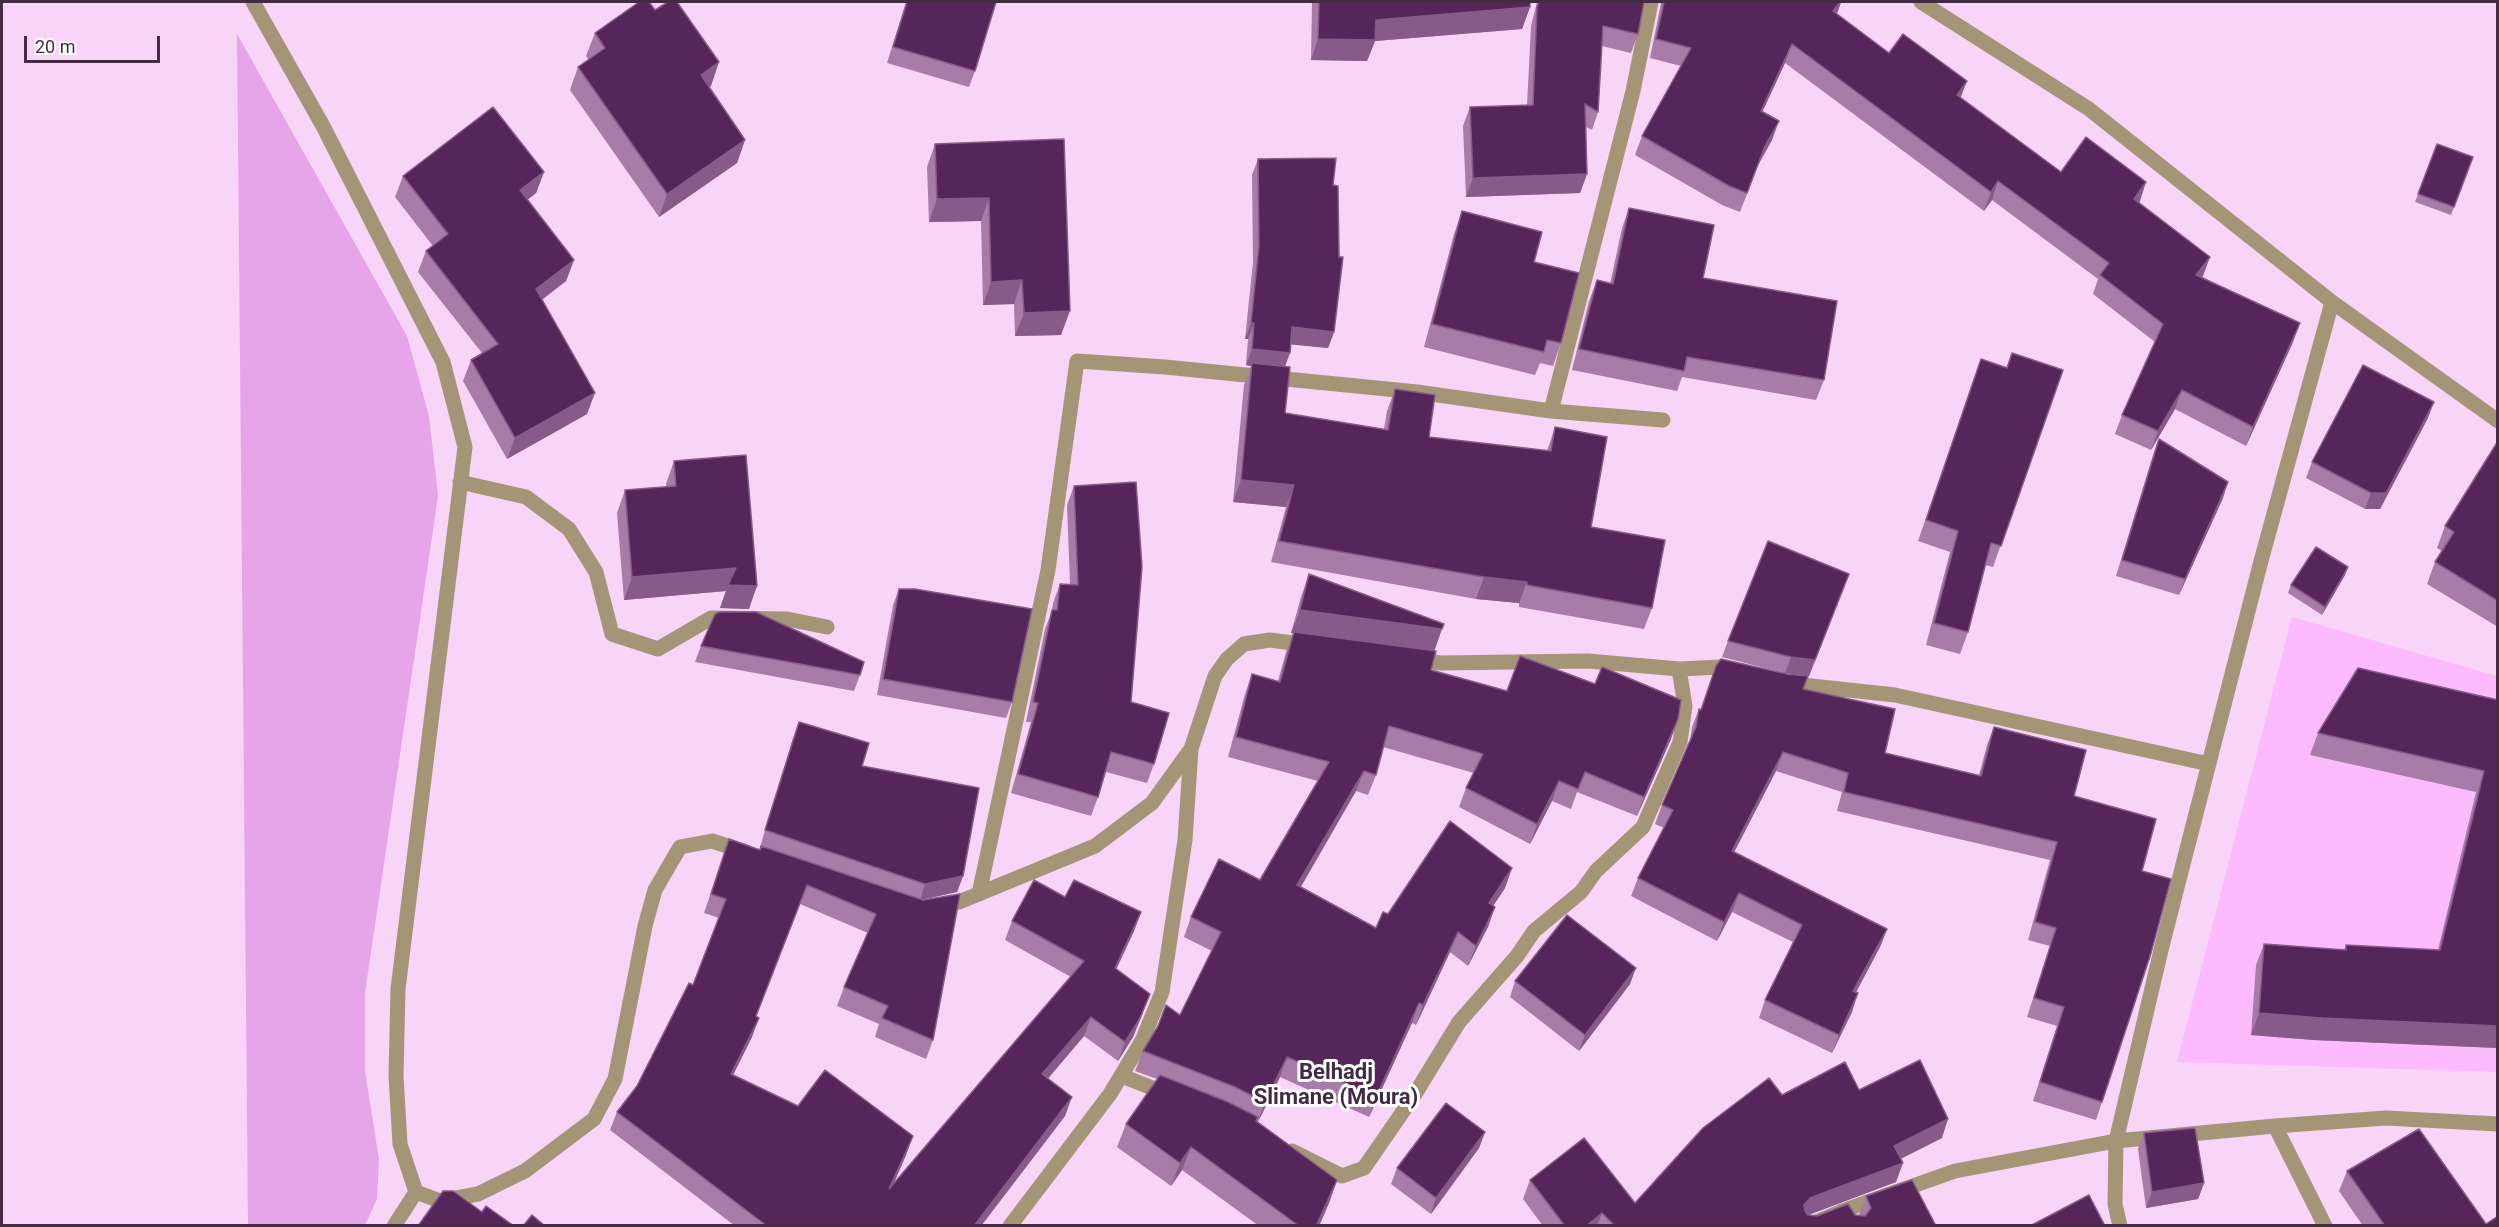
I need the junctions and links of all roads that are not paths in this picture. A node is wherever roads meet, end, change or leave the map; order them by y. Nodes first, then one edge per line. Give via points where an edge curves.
1 (253, 2) edge
2 (1651, 2) edge
3 (1923, 2) edge
4 (2332, 302) junction
5 (1551, 411) junction
6 (1663, 420) dead end
7 (2498, 421) edge
8 (460, 482) junction
9 (827, 627) dead end
10 (1327, 648) edge
11 (1395, 657) edge
12 (1679, 669) junction
13 (1752, 675) edge
14 (1773, 680) edge
15 (1191, 749) junction
16 (2209, 764) junction
17 (755, 855) edge
18 (979, 894) junction
19 (929, 908) edge
20 (1122, 1076) junction
21 (1180, 1099) edge
22 (2498, 1124) edge
23 (2275, 1126) junction
24 (2116, 1141) junction
25 (1276, 1143) edge
26 (417, 1192) junction
27 (1845, 1210) junction
28 (394, 1226) edge
29 (1010, 1226) edge
30 (1807, 1226) edge
31 (1854, 1226) edge
32 (2120, 1226) edge
33 (2325, 1226) edge

1 - 8 street via 323,126 443,362 465,447
2 - 5 street via 1633,91
3 - 4 street via 2089,109
4 - 7 street
4 - 16 street
5 - 6 street
5 - 18 street via 1417,392 1077,361 1048,570
8 - 9 street via 526,496 569,530 596,572 612,634 658,649 711,618 787,619
8 - 26 street via 398,989 396,1076 400,1144
10 - 15 street via 1270,640 1244,644 1215,676
11 - 12 street via 1440,663 1588,661
12 - 13 street via 1721,667
12 - 25 street via 1685,706 1680,741 1643,827 1596,871 1581,892 1534,931 1459,1022 1364,1168 1342,1176
14 - 16 street via 1895,694
15 - 18 street via 1152,803 1095,846
15 - 20 street via 1185,840 1162,992 1142,1041
16 - 24 street
17 - 26 street via 712,841 680,847 656,890 645,926 615,1079 594,1119 525,1171 478,1194 440,1201
18 - 19 street
20 - 21 street
20 - 29 street
22 - 23 street via 2386,1118
23 - 24 street
23 - 33 street
24 - 27 street via 1955,1171
24 - 32 street via 2115,1204
26 - 28 street
27 - 30 street
27 - 31 street

